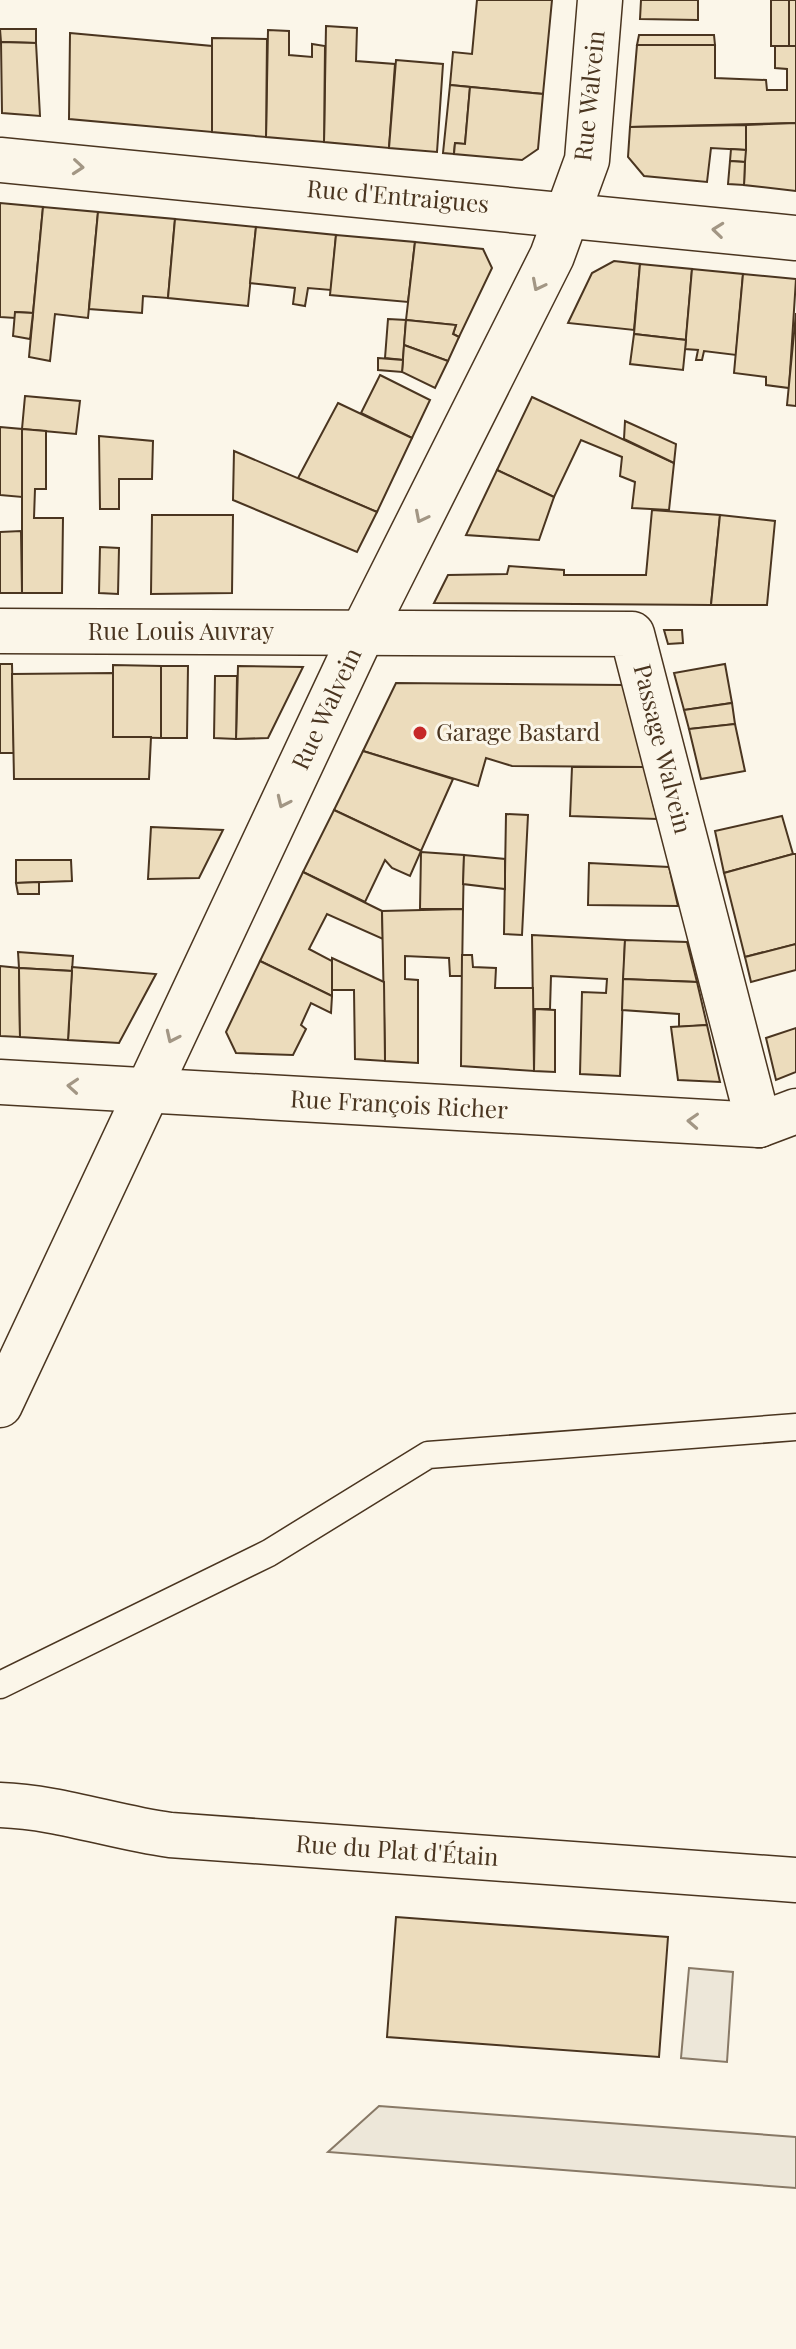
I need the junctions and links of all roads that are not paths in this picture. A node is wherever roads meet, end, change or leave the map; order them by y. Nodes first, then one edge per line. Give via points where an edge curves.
1 (600, 0) edge
2 (0, 160) edge
3 (569, 214) junction
4 (796, 238) edge
5 (0, 631) edge
6 (362, 634) junction
7 (0, 1082) edge
8 (146, 1090) junction
9 (777, 1118) edge
10 (0, 1405) edge
11 (796, 1427) edge
12 (0, 1685) edge
13 (0, 1805) edge
14 (796, 1880) edge

1 - 3 street, Rue Walvein via 587,160
2 -> 3 street, Rue d'Entraigues
4 -> 3 street, Rue d'Entraigues
3 -> 6 street, Rue Walvein
5 - 6 street, Rue Louis Auvray
6 -> 8 street, Rue Walvein
6 - 9 street, Passage Walvein via 632,634
8 -> 7 street, Rue François Richer
9 -> 8 street, Rue François Richer
8 - 10 street, Rue Walvein
11 - 12 lane via 428,1455 269,1553
13 - 14 street, Rue du Plat d'Étain via 66,1811 170,1835

